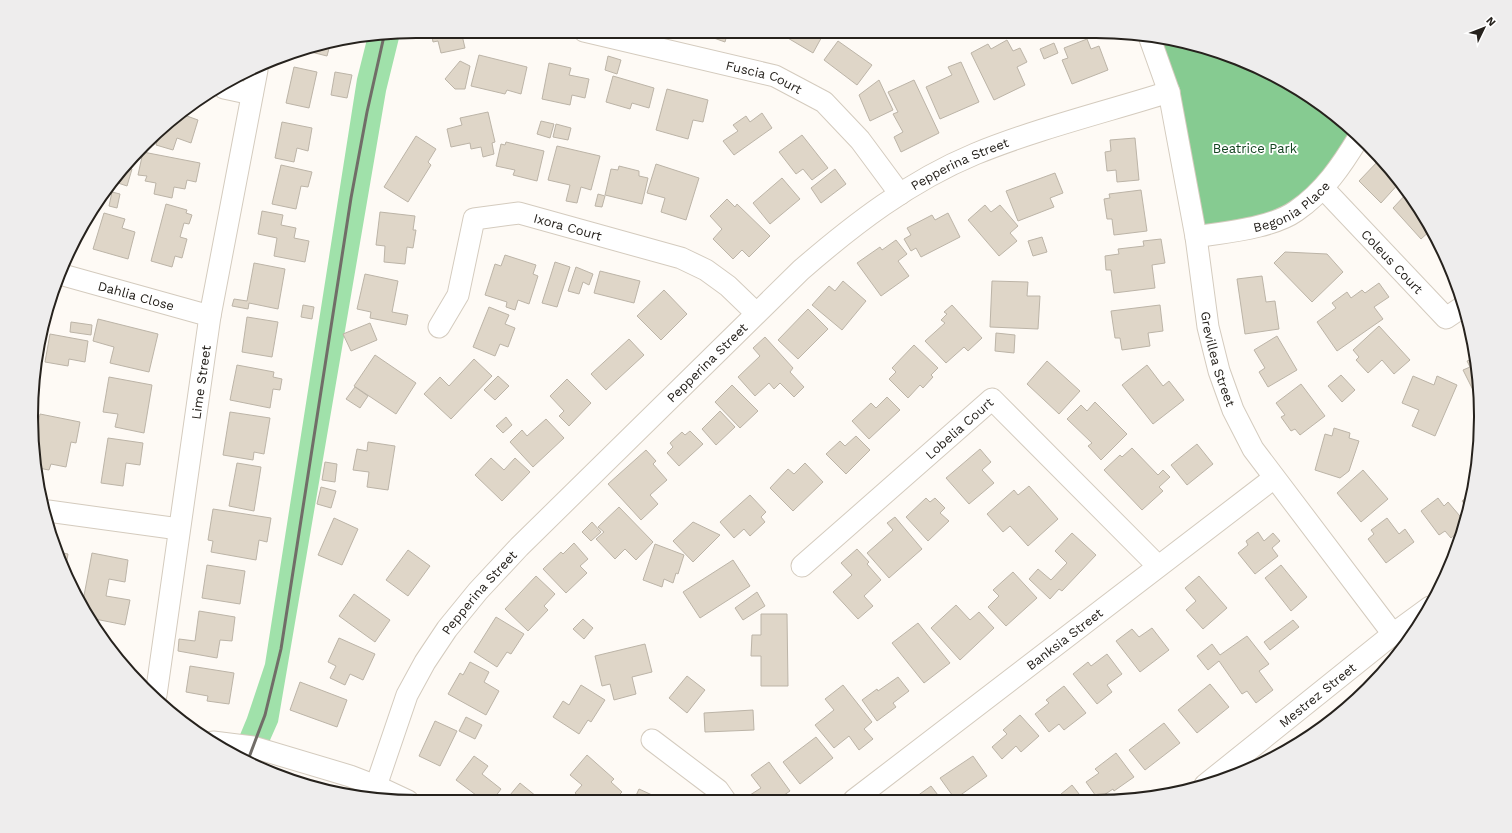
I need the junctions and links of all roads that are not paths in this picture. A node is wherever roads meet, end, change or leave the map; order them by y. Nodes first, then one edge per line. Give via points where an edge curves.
1 (614, 38) edge
2 (1151, 42) edge
3 (256, 74) edge
4 (227, 89) edge
5 (1169, 92) junction
6 (252, 94) junction
7 (1356, 142) edge
8 (1323, 188) junction
9 (900, 194) junction
10 (1196, 237) junction
11 (66, 276) edge
12 (1458, 310) edge
13 (756, 313) junction
14 (210, 316) junction
15 (439, 327) dead end
16 (1274, 478) junction
17 (50, 511) edge
18 (179, 529) junction
19 (802, 566) dead end
20 (1158, 566) junction
21 (1416, 617) edge
22 (1393, 634) junction
23 (157, 691) edge
24 (652, 740) dead end
25 (226, 744) edge
26 (1238, 767) edge
27 (376, 786) junction
28 (393, 794) edge
29 (722, 795) edge
30 (860, 795) edge

1 - 9 street, Fuscia Court via 775,76 824,102 860,140
2 - 5 street, Grevillea Street
3 - 6 street, Lime Street
4 - 6 street
5 - 9 street, Pepperina Street via 1030,134 975,154
5 - 10 street, Grevillea Street
6 - 14 street, Lime Street
7 - 8 street, Begonia Place via 1343,164
8 - 10 street, Begonia Place via 1296,211 1274,221
8 - 12 street, Coleus Court via 1446,318
9 - 13 street, Pepperina Street via 837,239
10 - 16 street, Grevillea Street via 1208,327 1219,371 1233,410 1253,449
11 - 14 street, Dahlia Close
13 - 15 street, Ixora Court via 728,286 706,270 681,258 519,213 474,219 458,294
13 - 27 street, Pepperina Street via 519,547 478,591 425,662 407,695
14 - 18 street, Lime Street
16 - 20 street, Banksia Street
16 - 22 street, Grevillea Street
17 - 18 street
18 - 23 street, Lime Street
19 - 20 street, Lobelia Court via 992,399
20 - 30 street, Banksia Street
21 - 22 street, Mestrez Street
22 - 26 street, Mestrez Street
24 - 29 street
25 - 27 street via 253,747
27 - 28 street

